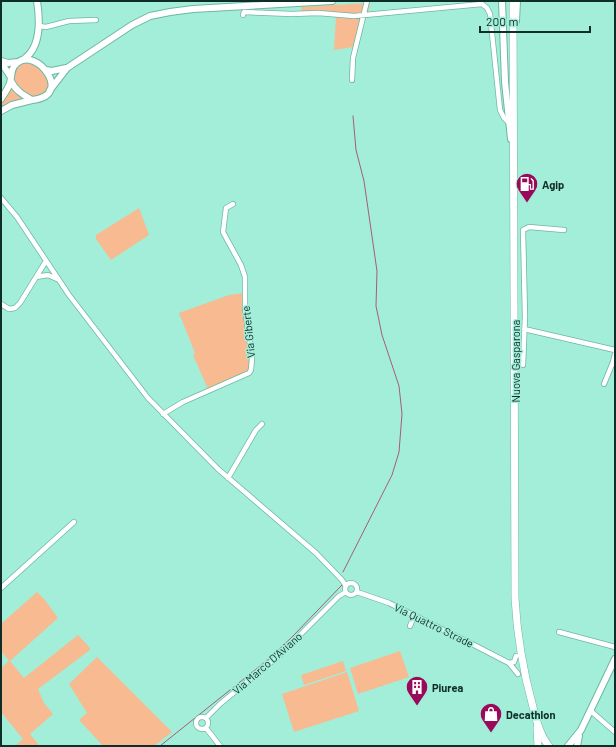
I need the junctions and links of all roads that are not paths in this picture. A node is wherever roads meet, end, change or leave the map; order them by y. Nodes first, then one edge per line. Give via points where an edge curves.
1 (37, 1) edge
2 (332, 1) edge
3 (367, 1) edge
4 (513, 1) edge
5 (517, 1) edge
6 (310, 2) edge
7 (501, 3) edge
8 (243, 15) dead end
9 (363, 15) junction
10 (96, 20) dead end
11 (39, 26) junction
12 (514, 39) junction
13 (34, 47) junction
14 (21, 61) junction
15 (1, 62) edge
16 (40, 65) junction
17 (67, 68) junction
18 (45, 70) junction
19 (10, 78) junction
20 (352, 80) dead end
21 (50, 90) junction
22 (1, 99) edge
23 (32, 100) junction
24 (1, 111) edge
25 (509, 123) junction
26 (514, 180) junction
27 (1, 198) edge
28 (233, 204) dead end
29 (564, 230) dead end
30 (46, 261) junction
31 (50, 267) junction
32 (41, 268) junction
33 (44, 275) junction
34 (36, 277) junction
35 (57, 279) junction
36 (2, 306) edge
37 (514, 315) junction
38 (525, 316) junction
39 (524, 329) junction
40 (615, 350) edge
41 (615, 354) edge
42 (523, 365) dead end
43 (604, 384) dead end
44 (163, 414) junction
45 (262, 424) dead end
46 (228, 478) junction
47 (74, 522) dead end
48 (346, 586) junction
49 (1, 588) edge
50 (346, 592) junction
51 (357, 592) junction
52 (414, 616) junction
53 (410, 626) dead end
54 (559, 632) dead end
55 (615, 647) edge
56 (516, 656) dead end
57 (615, 659) edge
58 (508, 664) junction
59 (518, 674) dead end
60 (591, 709) junction
61 (206, 718) junction
62 (536, 718) junction
63 (206, 728) junction
64 (581, 730) junction
65 (615, 732) edge
66 (220, 746) edge
67 (538, 746) edge
68 (549, 746) edge
69 (568, 746) edge
70 (577, 746) edge

1 - 11 street
2 - 6 street
3 - 9 street
4 - 12 main road, Nuova Gasparona
5 - 12 street
6 - 17 street via 193,9 150,16
7 - 25 street
8 - 9 street via 244,12
9 - 20 street via 353,58
9 - 25 street via 482,4 490,14 500,110
10 - 11 street
11 - 13 street
12 - 26 main road, Nuova Gasparona
13 - 14 street
13 - 16 street via 35,57
14 - 15 street
14 - 16 street via 33,61
14 - 19 street via 12,69
15 - 19 street
16 - 18 street
17 - 18 street
17 - 21 street
18 - 21 street via 51,80
19 - 22 street via 8,89
19 - 23 street via 18,91
21 - 23 street via 45,96
23 - 24 street
25 - 26 street
26 - 37 main road, Nuova Gasparona
27 - 30 street
28 - 44 street, Via Giberte via 226,208 223,232 245,277 245,309 252,358 251,370 249,374 183,402
29 - 38 street via 529,227 523,230
30 - 31 street
30 - 32 street
31 - 32 street
31 - 33 street
31 - 35 street
32 - 34 street
33 - 34 street
33 - 35 street
34 - 36 street via 15,308
35 - 44 street
37 - 38 street
37 - 62 main road, Nuova Gasparona via 515,598 522,663
38 - 39 street
39 - 40 street
39 - 42 street
41 - 43 street
44 - 46 street
45 - 46 street
46 - 48 street via 305,543
47 - 49 street
48 - 50 street
48 - 51 street via 349,583 357,585
50 - 51 street via 353,595
50 - 61 street, Via Marco D'Aviano
51 - 52 street, Via Quattro Strade
52 - 53 street
52 - 58 street, Via Quattro Strade
54 - 55 street
56 - 58 street via 514,662
57 - 60 street
58 - 59 street, Via Quattro Strade
60 - 64 street
60 - 65 street
61 - 63 street
61 - 63 street via 199,717 196,722 198,728
62 - 67 main road, Nuova Gasparona
62 - 68 main road, Nuova Gasparona via 542,736
63 - 66 street
64 - 69 street
64 - 70 street

